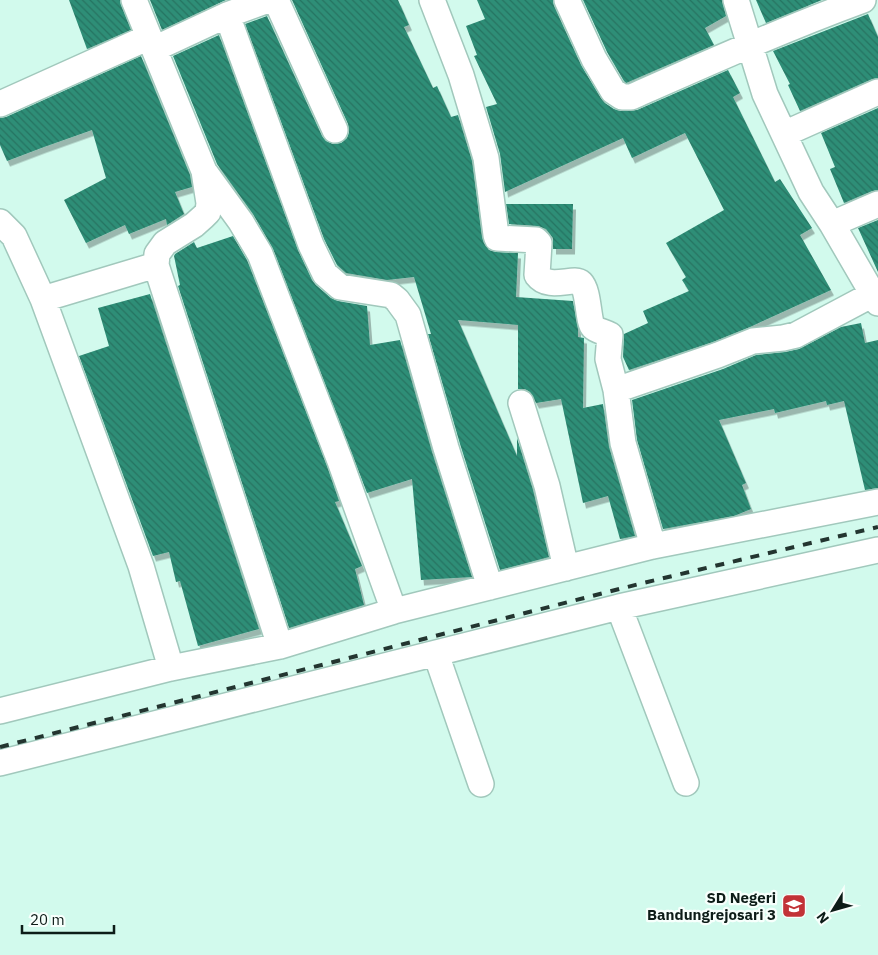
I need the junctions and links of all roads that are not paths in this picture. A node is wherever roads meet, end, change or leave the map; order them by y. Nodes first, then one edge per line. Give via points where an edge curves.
1 (134, 0) edge
2 (268, 0) edge
3 (276, 0) edge
4 (432, 0) edge
5 (567, 0) edge
6 (736, 0) edge
7 (863, 0) edge
8 (228, 15) junction
9 (152, 43) junction
10 (750, 44) junction
11 (878, 92) edge
12 (0, 104) edge
13 (335, 130) dead end
14 (784, 134) junction
15 (204, 172) junction
16 (878, 204) edge
17 (0, 222) edge
18 (832, 224) junction
19 (156, 265) junction
20 (42, 299) junction
21 (875, 299) edge
22 (616, 390) junction
23 (521, 403) dead end
24 (878, 502) edge
25 (652, 546) junction
26 (878, 550) edge
27 (566, 568) junction
28 (490, 587) junction
29 (619, 607) junction
30 (394, 611) junction
31 (280, 646) junction
32 (436, 654) junction
33 (171, 668) junction
34 (0, 711) edge
35 (0, 763) edge
36 (686, 783) dead end
37 (480, 784) dead end

1 - 9 street
2 - 8 street
3 - 13 street
4 - 22 street via 461,75 486,158 497,238 536,240 539,243 537,275 540,279 552,284 581,283 593,328 610,336 608,359
5 - 10 street via 594,59 613,91 622,97 631,97
6 - 10 street
7 - 10 street
8 - 9 street
8 - 28 street via 311,245 325,274 340,287 391,295 408,316
9 - 12 street
9 - 15 street
10 - 14 street via 765,94
11 - 14 street
14 - 18 street via 811,192
15 - 19 street via 208,212 165,243 156,254
15 - 30 street via 260,254
16 - 18 street
17 - 20 street via 14,236
18 - 21 street
19 - 20 street
19 - 31 street
20 - 33 street via 141,566
21 - 22 street via 796,335 753,341
22 - 25 street via 623,444
23 - 27 street via 547,486
24 - 25 street
25 - 27 street
26 - 29 street
27 - 28 street
28 - 30 street
29 - 32 street
29 - 36 street
30 - 31 street
31 - 33 street
32 - 35 street
32 - 37 street
33 - 34 street

